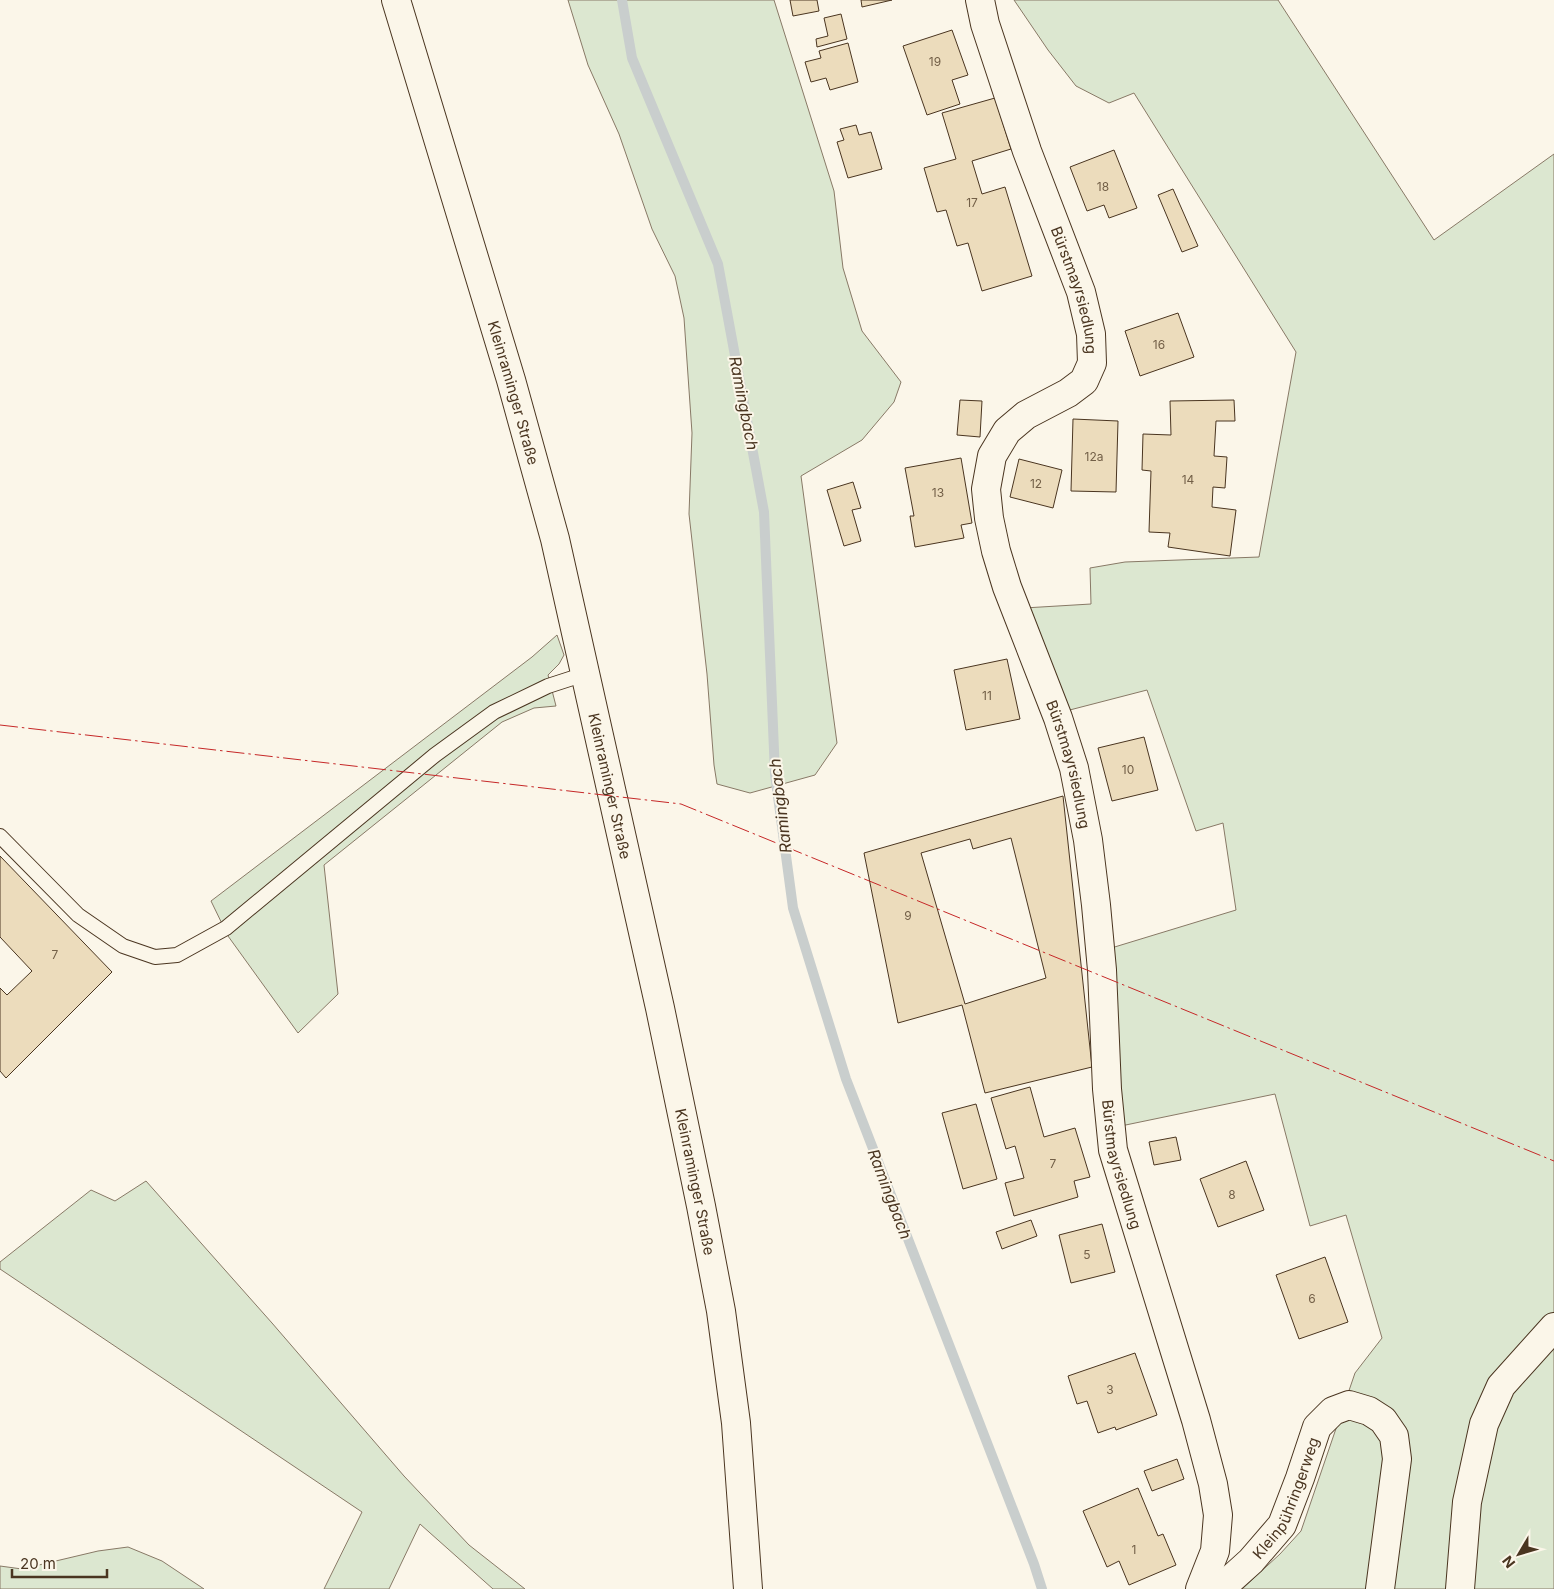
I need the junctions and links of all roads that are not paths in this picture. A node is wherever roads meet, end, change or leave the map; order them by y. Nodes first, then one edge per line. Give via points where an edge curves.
1 (396, 0) edge
2 (980, 0) edge
3 (586, 674) junction
4 (0, 836) edge
5 (1554, 1327) edge
6 (748, 1589) edge
7 (1200, 1589) edge
8 (1214, 1589) edge
9 (1380, 1589) edge
10 (1460, 1589) edge

1 - 3 street, Kleinraminger Straße via 513,390 555,539
2 - 7 street, Bürstmayrsiedlung via 1027,151 1080,292 1091,334 1092,363 1084,381 1068,393 1026,414 1007,431 992,456 986,489 1001,569 1074,768 1096,905 1113,1150 1196,1420 1216,1500 1215,1551
3 - 4 lane via 548,686 494,712 435,755 226,928 176,955 155,958 123,946 78,915
3 - 6 street, Kleinraminger Straße via 662,1017 721,1312 736,1423
5 - 10 street via 1501,1386 1484,1424 1467,1502
8 - 9 street, Kleinpühringerweg via 1251,1561 1282,1525 1317,1426 1333,1411 1350,1405 1383,1420 1394,1436 1397,1459

